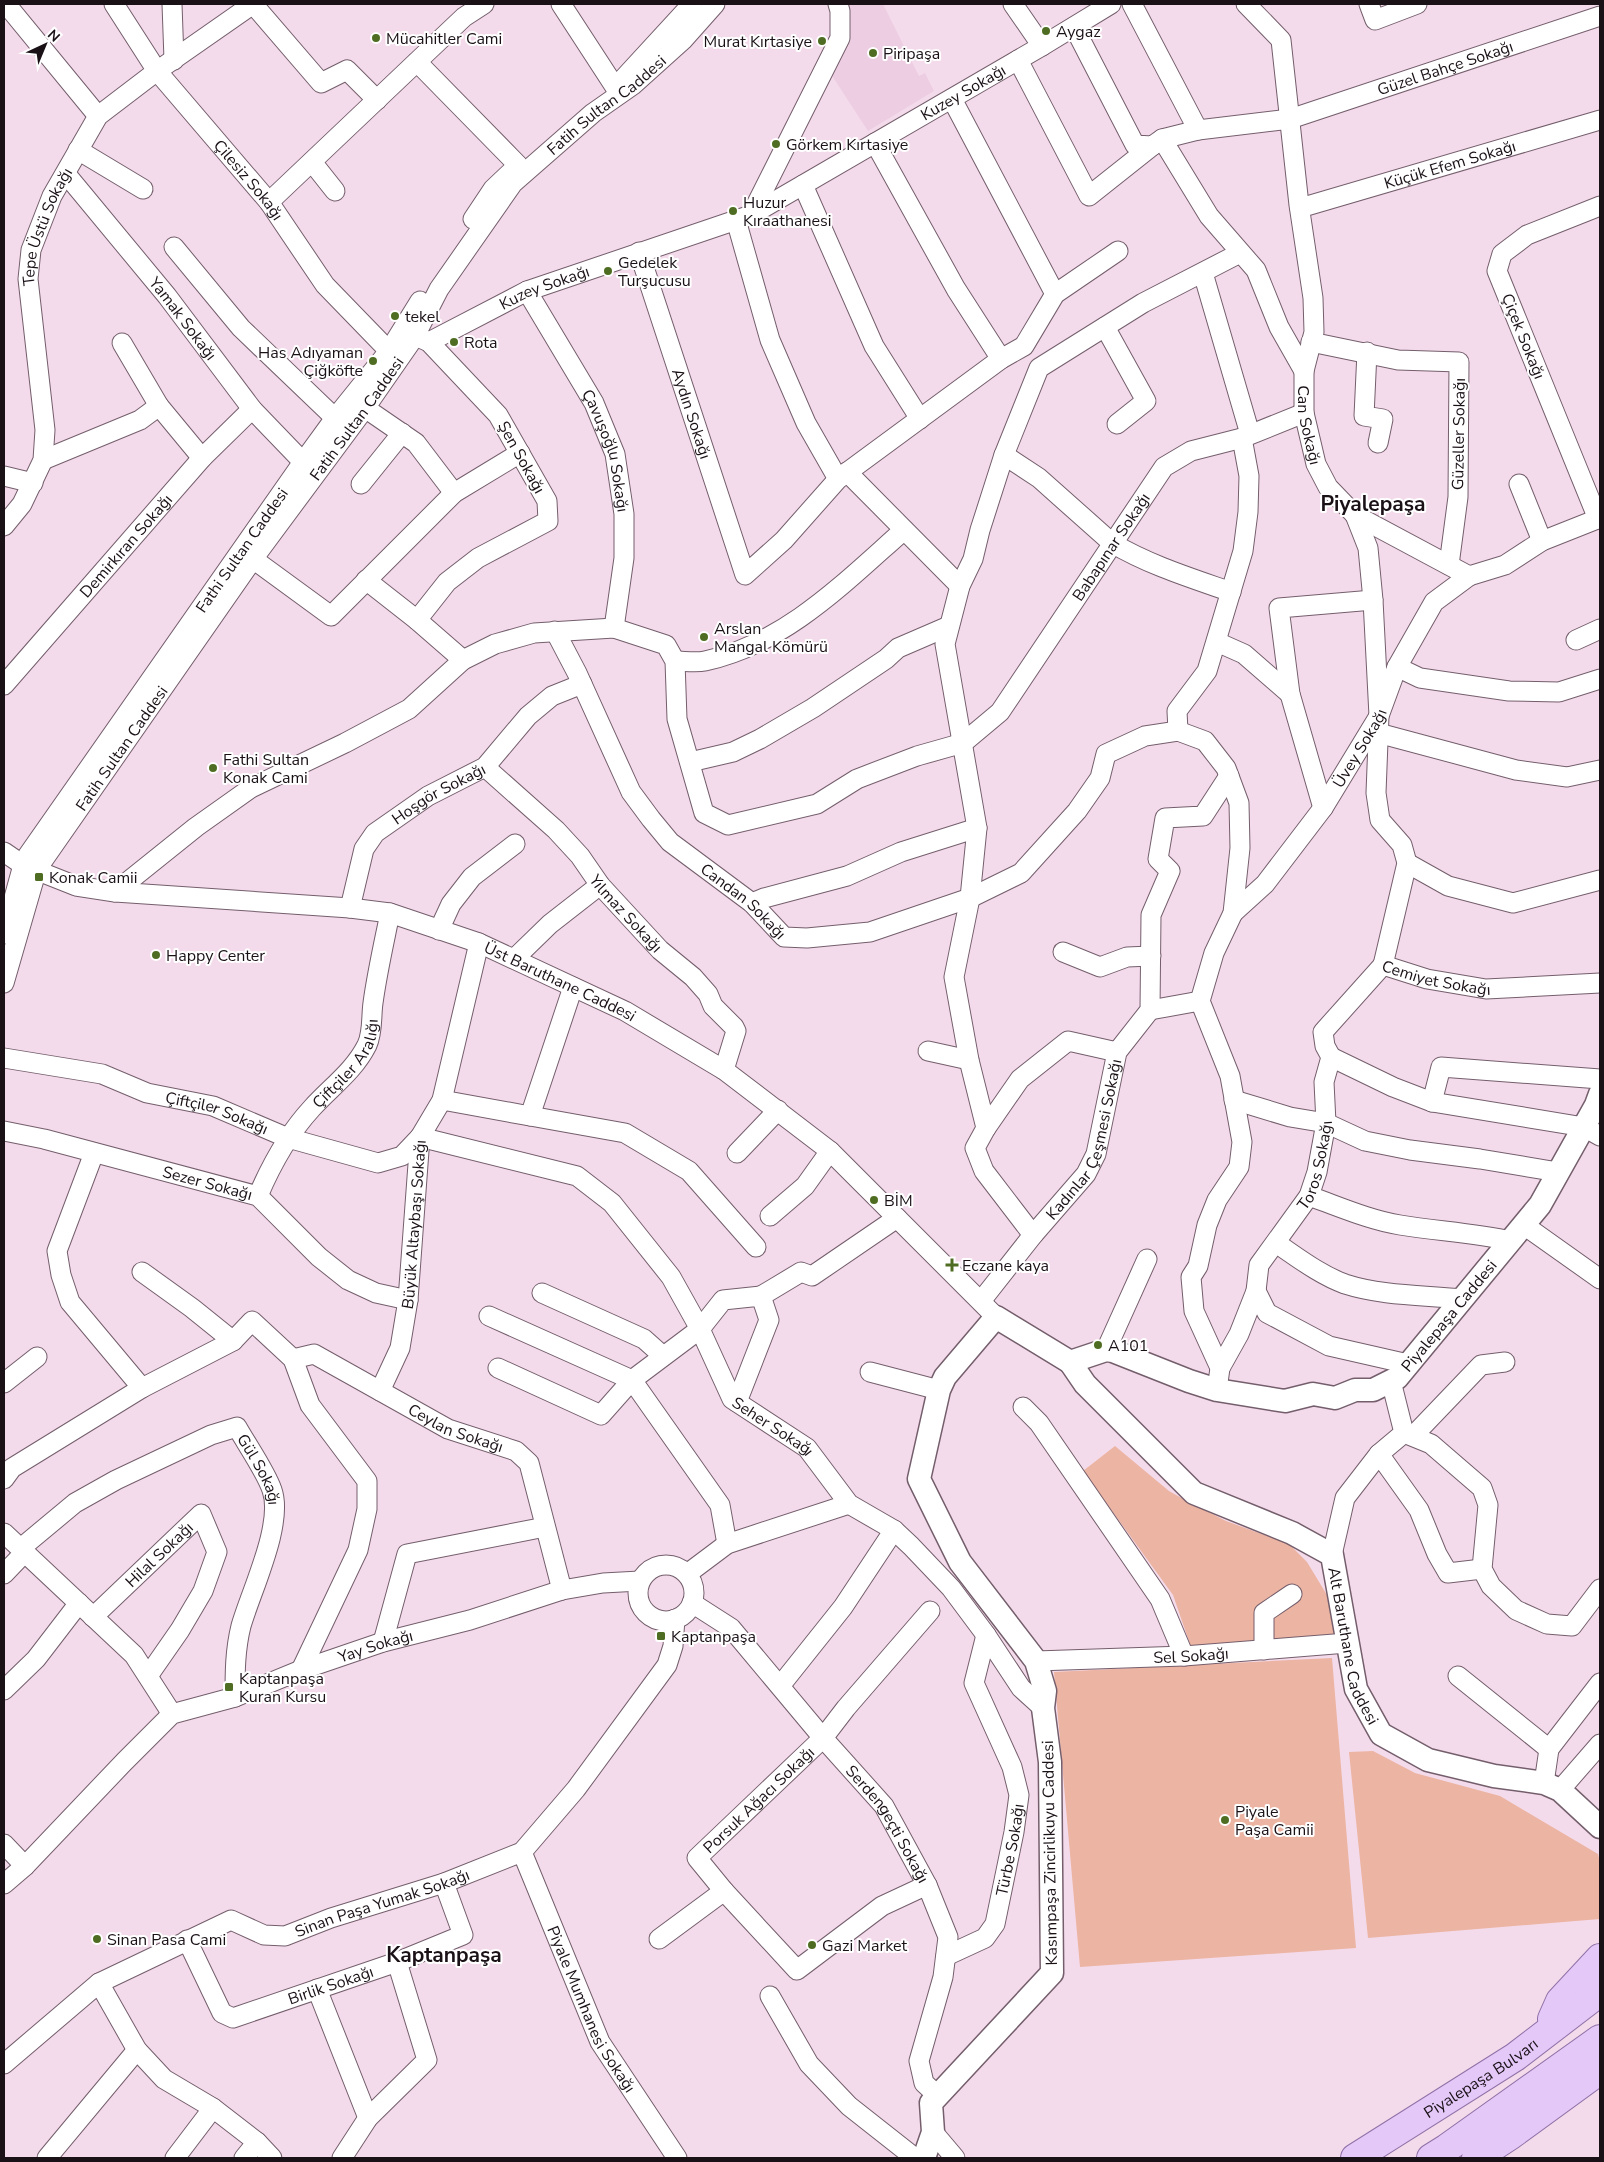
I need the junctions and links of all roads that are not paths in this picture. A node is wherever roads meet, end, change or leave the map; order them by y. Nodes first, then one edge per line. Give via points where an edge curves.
1 (6, 4) edge
2 (114, 4) edge
3 (172, 4) edge
4 (253, 4) edge
5 (484, 4) edge
6 (562, 4) edge
7 (692, 4) edge
8 (715, 4) edge
9 (838, 4) edge
10 (1013, 4) edge
11 (1111, 4) edge
12 (1132, 4) edge
13 (1246, 4) edge
14 (1369, 4) edge
15 (1418, 4) edge
16 (1600, 16) edge
17 (1074, 27) junction
18 (1042, 46) junction
19 (174, 60) junction
20 (1018, 60) junction
21 (417, 62) junction
22 (157, 71) junction
23 (615, 87) junction
24 (952, 99) junction
25 (377, 100) junction
26 (98, 116) junction
27 (1290, 119) junction
28 (1600, 120) edge
29 (1198, 130) junction
30 (875, 143) junction
31 (1157, 143) junction
32 (78, 150) junction
33 (312, 162) junction
34 (518, 165) junction
35 (66, 174) junction
36 (803, 185) junction
37 (144, 189) dead end
38 (335, 192) dead end
39 (269, 202) junction
40 (1600, 206) edge
41 (1300, 208) junction
42 (744, 218) junction
43 (174, 247) dead end
44 (1118, 251) dead end
45 (639, 252) junction
46 (1240, 253) junction
47 (1202, 273) junction
48 (527, 291) junction
49 (1055, 294) junction
50 (1105, 327) junction
51 (415, 336) junction
52 (1311, 342) junction
53 (122, 343) dead end
54 (1024, 346) junction
55 (389, 351) junction
56 (1367, 352) junction
57 (1001, 359) junction
58 (1039, 368) junction
59 (1304, 370) junction
60 (359, 403) junction
61 (159, 406) junction
62 (252, 409) junction
63 (1304, 413) junction
64 (335, 418) junction
65 (920, 419) junction
66 (1117, 424) dead end
67 (402, 434) junction
68 (1246, 436) junction
69 (1378, 443) dead end
70 (520, 453) junction
71 (1004, 455) junction
72 (202, 458) junction
73 (44, 460) junction
74 (303, 462) junction
75 (4, 476) edge
76 (842, 476) junction
77 (34, 483) junction
78 (361, 484) dead end
79 (1519, 484) dead end
80 (454, 492) junction
81 (1355, 514) junction
82 (1599, 518) edge
83 (4, 526) edge
84 (904, 530) junction
85 (1542, 542) junction
86 (1112, 543) junction
87 (253, 559) junction
88 (1449, 565) junction
89 (1469, 576) junction
90 (366, 580) junction
91 (960, 586) junction
92 (1231, 592) junction
93 (1373, 600) junction
94 (417, 620) junction
95 (949, 626) junction
96 (614, 628) junction
97 (1600, 629) edge
98 (555, 631) junction
99 (1576, 640) dead end
100 (1217, 642) junction
101 (463, 660) junction
102 (675, 661) junction
103 (1397, 667) junction
104 (1600, 679) edge
105 (582, 684) junction
106 (4, 685) edge
107 (1290, 694) junction
108 (1378, 724) junction
109 (1178, 731) junction
110 (963, 743) junction
111 (690, 762) junction
112 (485, 767) junction
113 (1600, 770) edge
114 (1229, 776) junction
115 (1323, 808) junction
116 (977, 828) junction
117 (4, 837) edge
118 (515, 844) dead end
119 (4, 852) edge
120 (29, 863) junction
121 (1407, 863) junction
122 (1600, 880) edge
123 (600, 885) junction
124 (115, 892) junction
125 (970, 898) junction
126 (752, 903) junction
127 (350, 908) junction
128 (390, 913) junction
129 (1233, 913) junction
130 (439, 930) junction
131 (4, 934) edge
132 (479, 943) junction
133 (1063, 952) dead end
134 (1151, 956) junction
135 (514, 958) junction
136 (1383, 966) junction
137 (4, 983) edge
138 (1600, 983) edge
139 (574, 987) junction
140 (1200, 1001) junction
141 (1150, 1010) junction
142 (928, 1051) dead end
143 (1117, 1052) junction
144 (1331, 1057) junction
145 (4, 1058) edge
146 (969, 1060) junction
147 (724, 1070) junction
148 (1600, 1079) edge
149 (1600, 1094) edge
150 (442, 1100) junction
151 (1234, 1100) junction
152 (1432, 1102) junction
153 (778, 1110) junction
154 (530, 1116) junction
155 (1326, 1123) junction
156 (986, 1128) junction
157 (4, 1131) edge
158 (1592, 1131) edge
159 (420, 1137) junction
160 (288, 1138) junction
161 (830, 1151) junction
162 (94, 1153) junction
163 (738, 1153) dead end
164 (1558, 1172) junction
165 (258, 1196) junction
166 (1309, 1196) junction
167 (770, 1216) dead end
168 (898, 1218) junction
169 (1517, 1233) junction
170 (1033, 1235) junction
171 (1276, 1242) junction
172 (756, 1246) dead end
173 (1147, 1259) dead end
174 (142, 1272) dead end
175 (1600, 1279) edge
176 (1256, 1291) junction
177 (542, 1293) dead end
178 (761, 1296) junction
179 (1462, 1299) junction
180 (408, 1300) junction
181 (988, 1309) junction
182 (489, 1316) dead end
183 (700, 1329) junction
184 (233, 1341) junction
185 (1106, 1350) junction
186 (663, 1356) junction
187 (37, 1357) dead end
188 (292, 1359) junction
189 (1070, 1362) junction
190 (1505, 1362) dead end
191 (1408, 1364) junction
192 (498, 1368) dead end
193 (870, 1372) dead end
194 (1219, 1379) junction
195 (632, 1380) junction
196 (1391, 1381) junction
197 (4, 1383) edge
198 (142, 1388) junction
199 (939, 1390) junction
200 (380, 1391) junction
201 (738, 1402) junction
202 (1022, 1407) dead end
203 (1409, 1434) junction
204 (1380, 1454) junction
205 (4, 1479) edge
206 (849, 1504) junction
207 (545, 1527) junction
208 (894, 1530) junction
209 (4, 1533) edge
210 (727, 1544) junction
211 (23, 1550) junction
212 (1332, 1555) junction
213 (1482, 1569) junction
214 (4, 1574) edge
215 (687, 1574) junction
216 (640, 1581) junction
217 (1600, 1589) edge
218 (562, 1590) junction
219 (1292, 1594) dead end
220 (692, 1602) junction
221 (79, 1603) junction
222 (930, 1612) dead end
223 (94, 1616) junction
224 (675, 1619) junction
225 (986, 1635) junction
226 (383, 1642) junction
227 (1347, 1643) junction
228 (1264, 1650) junction
229 (1184, 1656) junction
230 (1036, 1661) junction
231 (301, 1670) junction
232 (148, 1676) junction
233 (1458, 1676) dead end
234 (1600, 1683) edge
235 (780, 1686) junction
236 (4, 1690) edge
237 (235, 1697) junction
238 (1043, 1708) junction
239 (172, 1714) junction
240 (823, 1738) junction
241 (1600, 1744) edge
242 (1549, 1749) junction
243 (1552, 1787) junction
244 (1600, 1827) edge
245 (4, 1844) edge
246 (522, 1852) junction
247 (25, 1866) junction
248 (444, 1883) junction
249 (4, 1884) edge
250 (926, 1885) junction
251 (724, 1891) junction
252 (659, 1939) dead end
253 (187, 1940) junction
254 (946, 1956) junction
255 (1600, 1958) edge
256 (396, 1962) junction
257 (99, 1984) junction
258 (317, 1989) junction
259 (1600, 1992) edge
260 (770, 1996) dead end
261 (1545, 2033) junction
262 (1600, 2039) edge
263 (137, 2050) junction
264 (4, 2064) edge
265 (1600, 2070) edge
266 (938, 2096) junction
267 (213, 2108) junction
268 (368, 2118) junction
269 (933, 2132) junction
270 (257, 2142) junction
271 (47, 2158) edge
272 (175, 2158) edge
273 (244, 2158) edge
274 (272, 2158) edge
275 (342, 2158) edge
276 (677, 2158) edge
277 (915, 2158) edge
278 (924, 2158) edge
279 (955, 2158) edge
280 (1355, 2158) edge
281 (1431, 2158) edge
282 (1476, 2158) edge

1 - 26 street
2 - 22 street, Çilesiz Sokağı
3 - 19 street
4 - 19 street, Tepe Üstü Sokağı
4 - 25 street via 321,83 347,70
5 - 21 street via 464,17
6 - 23 street
7 - 23 street, Fathi Sultan Caddesi
8 - 51 street, Fatih Sultan Caddesi via 683,40 633,85 594,113 513,183 438,289
9 - 42 street via 840,38
10 - 18 street
11 - 17 street, Kuzey Sokağı
12 - 29 street
13 - 27 street, Can Sokağı via 1281,40
14 - 15 street via 1375,20
16 - 27 street, Güzel Bahçe Sokağı
17 - 18 street, Kuzey Sokağı
17 - 31 street via 1135,145
18 - 20 street, Kuzey Sokağı
19 - 22 street, Tepe Üstü Sokağı
20 - 24 street, Kuzey Sokağı
20 - 31 street via 1089,196
21 - 25 street
21 - 34 street
22 - 26 street, Tepe Üstü Sokağı
22 - 39 street, Çilesiz Sokağı
23 - 34 street, Fathi Sultan Caddesi
24 - 30 street, Kuzey Sokağı
24 - 49 street
25 - 33 street
26 - 32 street, Tepe Üstü Sokağı
27 - 29 street, Güzel Bahçe Sokağı
27 - 41 street, Can Sokağı
28 - 41 street, Küçük Efem Sokağı
29 - 31 street, Güzel Bahçe Sokağı
30 - 36 street, Kuzey Sokağı
30 - 57 street via 956,289
31 - 46 street
32 - 35 street, Tepe Üstü Sokağı
32 - 37 street
33 - 38 street
33 - 39 street
34 - 51 street, Fathi Sultan Caddesi via 493,189
35 - 62 street, Yamak Sokağı via 167,296
35 - 73 street, Tepe Üstü Sokağı via 52,196 31,250 28,279 45,430
36 - 42 street, Kuzey Sokağı
36 - 65 street via 874,346
39 - 55 street, Çilesiz Sokağı via 325,285
40 - 82 street, Çiçek Sokağı via 1527,235 1502,254 1497,271
41 - 52 street, Can Sokağı via 1313,298 1314,332
42 - 45 street, Kuzey Sokağı
42 - 76 street via 770,340 806,423
43 - 64 street via 241,328
44 - 49 street
45 - 48 street, Kuzey Sokağı
45 - 76 street, Aydın Sokağı via 745,575 784,540
46 - 47 street
46 - 59 street via 1256,270 1279,327
47 - 50 street
47 - 68 street
48 - 51 street, Kuzey Sokağı
48 - 96 street, Çavuşoğlu Sokağı via 594,404 615,454 624,514 624,558
49 - 54 street
50 - 58 street
50 - 66 street via 1146,401
51 - 55 street, Fathi Sultan Caddesi
51 - 60 street, Fatih Sultan Caddesi
51 - 70 street, Şen Sokağı via 498,415
52 - 56 street, Güzeller Sokağı
52 - 59 street, Can Sokağı
53 - 61 street
54 - 57 street
54 - 58 street
55 - 60 street, Fathi Sultan Caddesi
56 - 69 street via 1364,416 1383,419
56 - 88 street, Güzeller Sokağı via 1398,360 1459,362 1458,497
57 - 65 street
58 - 71 street
59 - 63 street, Can Sokağı
60 - 64 street, Fathi Sultan Caddesi
60 - 67 street
60 - 87 street, Fatih Sultan Caddesi
61 - 72 street
61 - 73 street via 140,420
62 - 72 street, Demirkıran Sokağı
62 - 74 street, Yamak Sokağı
63 - 68 street, Babapınar Sokağı
63 - 81 street, Can Sokağı via 1316,464 1328,488
64 - 74 street, Fathi Sultan Caddesi
65 - 76 street
67 - 78 street
67 - 80 street via 416,442
68 - 86 street, Babapınar Sokağı via 1191,452 1164,467
68 - 92 street via 1248,512 1243,551
70 - 80 street
70 - 94 street, Şen Sokağı via 547,501 548,521 478,558 446,582
71 - 86 street via 1039,478
71 - 91 street via 973,559
72 - 106 street, Demirkıran Sokağı
73 - 77 street, Tepe Üstü Sokağı
74 - 120 street, Fathi Sultan Caddesi
75 - 77 street
76 - 84 street
77 - 83 street, Tepe Üstü Sokağı
79 - 85 street
80 - 90 street
81 - 88 street, Can Sokağı
81 - 93 street via 1368,548
82 - 85 street
84 - 91 street
84 - 102 street via 830,596 771,636 704,662
85 - 89 street via 1505,565
86 - 92 street via 1142,559
86 - 110 street, Babapınar Sokağı via 1000,712
87 - 90 street via 331,616
87 - 120 street, Fatih Sultan Caddesi
88 - 89 street, Can Sokağı
89 - 103 street, Üvey Sokağı via 1434,602
90 - 94 street
91 - 95 street
92 - 100 street
93 - 107 street via 1279,608
93 - 108 street
94 - 101 street
95 - 110 street via 944,644
95 - 111 street via 898,648 813,708 760,739 733,752
96 - 98 street
96 - 102 street via 666,645
97 - 99 street
98 - 101 street via 495,644
98 - 105 street, Candan Sokağı
100 - 107 street via 1244,654
100 - 109 street via 1207,671 1177,711
101 - 124 street via 409,709 251,788
102 - 111 street via 678,719
103 - 104 street via 1420,678 1509,691 1559,692
103 - 108 street, Üvey Sokağı
105 - 112 street, Hoşgör Sokağı via 552,696 528,716
105 - 126 street, Candan Sokağı via 631,792 651,819 670,842
107 - 115 street
108 - 113 street via 1516,770 1567,776
108 - 115 street, Üvey Sokağı
108 - 121 street via 1376,792 1380,820 1402,846
109 - 114 street via 1205,741
109 - 125 street, Candan Sokağı via 1145,736 1106,754 1100,778 1077,811 1021,873
110 - 111 street via 918,756 857,780 817,804 728,825 704,813
110 - 116 street
112 - 123 street, Yılmaz Sokağı via 556,830
112 - 127 street, Hoşgör Sokağı via 428,796 375,833 364,849
114 - 129 street via 1239,803 1240,848
114 - 134 street via 1203,816 1165,818 1158,859 1170,870 1151,915
115 - 129 street, Üvey Sokağı via 1266,884
116 - 125 street
116 - 126 street via 902,852 847,876
117 - 120 street
118 - 130 street via 472,877 451,904
119 - 120 street
120 - 124 street, Üst Baruthane Caddesi via 76,886
120 - 131 street
120 - 137 street
121 - 122 street via 1448,886 1513,903
121 - 136 street, Cemiyet Sokağı
123 - 135 street via 550,924
123 - 147 street, Yılmaz Sokağı via 660,950 693,977 708,994 713,1006 734,1027 736,1031
124 - 127 street, Üst Baruthane Caddesi
125 - 126 street, Candan Sokağı via 870,932 807,938 784,937
125 - 146 street via 954,977
127 - 128 street, Üst Baruthane Caddesi
128 - 130 street, Üst Baruthane Caddesi
128 - 160 street, Çiftçiler Aralığı via 368,1043 352,1068 312,1107
129 - 140 street via 1214,953
130 - 132 street, Üst Baruthane Caddesi
132 - 135 street, Üst Baruthane Caddesi
132 - 150 street, Büyük Altaybaşı Sokağı
133 - 134 street via 1100,967 1127,957
134 - 141 street
135 - 139 street, Üst Baruthane Caddesi
136 - 138 street, Cemiyet Sokağı via 1427,979 1486,989
136 - 144 street via 1323,1032 1324,1046
139 - 147 street, Üst Baruthane Caddesi via 625,1011
139 - 154 street
140 - 141 street
140 - 151 street via 1230,1076
141 - 143 street, Kadınlar Çeşmesi Sokağı
142 - 146 street
143 - 156 street via 1068,1041 1020,1079
143 - 170 street, Kadınlar Çeşmesi Sokağı via 1096,1154 1086,1174
144 - 152 street
144 - 155 street, Toros Sokağı via 1324,1082
145 - 160 street, Çiftçiler Sokağı via 102,1074 148,1093 213,1106
146 - 156 street
147 - 153 street, Üst Baruthane Caddesi
148 - 152 street via 1441,1067
149 - 158 street, Piyalepaşa Caddesi
150 - 154 street
150 - 159 street, Büyük Altaybaşı Sokağı
151 - 155 street via 1290,1118
151 - 194 street via 1242,1142 1239,1167 1217,1200 1198,1266 1191,1277 1194,1311
152 - 158 street
153 - 161 street, Üst Baruthane Caddesi
153 - 163 street
154 - 172 street via 625,1133 689,1171
155 - 164 street via 1365,1141
155 - 166 street, Toros Sokağı
156 - 170 street via 975,1148 984,1171
157 - 162 street, Sezer Sokağı
158 - 164 street, Piyalepaşa Caddesi
159 - 160 street, Çiftçiler Sokağı via 402,1156 378,1163
159 - 180 street, Büyük Altaybaşı Sokağı
159 - 183 street, Seher Sokağı via 577,1176 612,1203 671,1277
160 - 165 street, Çiftçiler Aralığı
161 - 167 street via 805,1186
161 - 168 street, Üst Baruthane Caddesi
162 - 165 street, Sezer Sokağı
162 - 198 street via 57,1251 61,1275 70,1302
164 - 169 street, Piyalepaşa Caddesi via 1540,1205
165 - 180 street, Sezer Sokağı via 319,1257 348,1280 376,1293
166 - 169 street via 1398,1225 1477,1234
166 - 171 street, Toros Sokağı
168 - 178 street via 812,1276 801,1272
168 - 181 street, Üst Baruthane Caddesi
169 - 175 street
169 - 179 street, Piyalepaşa Caddesi
170 - 181 street, Kadınlar Çeşmesi Sokağı
171 - 176 street, Toros Sokağı via 1259,1265
171 - 179 street via 1344,1283 1376,1291
173 - 185 street
174 - 184 street
176 - 191 street via 1267,1313 1329,1346
176 - 194 street, Toros Sokağı
177 - 186 street via 644,1339
178 - 183 street via 723,1300
178 - 201 street via 769,1320
179 - 191 street, Piyalepaşa Caddesi
180 - 200 street, Büyük Altaybaşı Sokağı via 400,1348
181 - 189 street
181 - 199 street, Kasımpaşa Zincirlikuyu Caddesi
182 - 195 street
183 - 186 street
183 - 201 street, Seher Sokağı via 732,1399
184 - 188 street via 252,1321
184 - 198 street
185 - 189 street
185 - 194 street, Piyalepaşa Caddesi
186 - 195 street
187 - 197 street
188 - 200 street, Ceylan Sokağı via 314,1354
188 - 231 street via 310,1405 367,1481 367,1509 358,1550
189 - 212 street, Alt Baruthane Caddesi via 1085,1384 1194,1493 1292,1533
190 - 203 street via 1481,1365
191 - 196 street, Piyalepaşa Caddesi
192 - 195 street via 601,1414
193 - 199 street
194 - 196 street, Piyalepaşa Caddesi via 1284,1401 1313,1394 1335,1398 1355,1390 1373,1390
195 - 210 street via 720,1505
196 - 203 street
198 - 205 street via 12,1468
199 - 230 street, Kasımpaşa Zincirlikuyu Caddesi via 919,1479 960,1562
200 - 207 street, Ceylan Sokağı via 448,1429 516,1451 529,1463
201 - 206 street, Seher Sokağı via 807,1448
202 - 229 street via 1039,1423 1160,1599
203 - 204 street
203 - 213 street via 1432,1444 1482,1488 1488,1505
204 - 212 street via 1345,1498
204 - 213 street via 1419,1510 1436,1554 1448,1573
206 - 208 street, Seher Sokağı
206 - 210 street
207 - 218 street, Ceylan Sokağı
207 - 226 street via 407,1554
208 - 225 street, Seher Sokağı via 951,1588
208 - 235 street via 843,1607
209 - 211 street
210 - 215 street
211 - 214 street
211 - 221 street
211 - 237 street, Gül Sokağı via 75,1503 211,1435 237,1427 273,1491 275,1514 266,1556 251,1593 235,1653
212 - 227 street, Alt Baruthane Caddesi
213 - 217 street via 1491,1586 1516,1610 1547,1624 1572,1626
215 - 216 street via 676,1567 657,1566
215 - 220 street via 694,1593
216 - 218 street, Yay Sokağı
216 - 224 street via 639,1601 644,1610 657,1619
218 - 226 street, Yay Sokağı via 470,1620
219 - 228 street via 1264,1613
220 - 224 street via 688,1610
220 - 235 street, Serdengeçti Sokağı via 731,1628
221 - 223 street
221 - 236 street via 36,1658
222 - 240 street
223 - 232 street via 134,1655
223 - 232 street, Hilal Sokağı via 201,1514 217,1552 203,1592
224 - 246 street, Sinan Paşa Yumak Sokağı via 673,1646 667,1665 576,1790
225 - 238 street, Seher Sokağı via 1021,1688
225 - 254 street, Türbe Sokağı via 974,1683 1012,1767 1019,1796 995,1924 985,1938
226 - 231 street, Yay Sokağı
227 - 228 street, Sel Sokağı
227 - 243 street, Alt Baruthane Caddesi via 1356,1689 1381,1734 1428,1760
228 - 229 street, Sel Sokağı
229 - 230 street, Sel Sokağı
230 - 238 street, Kasımpaşa Zincirlikuyu Caddesi via 1045,1691
231 - 237 street, Yay Sokağı
232 - 239 street
233 - 242 street
234 - 242 street
235 - 240 street, Serdengeçti Sokağı
237 - 239 street, Yay Sokağı
238 - 266 street, Kasımpaşa Zincirlikuyu Caddesi via 1050,1762 1052,1973
239 - 247 street, Yay Sokağı
240 - 250 street, Serdengeçti Sokağı via 884,1806
240 - 251 street, Porsuk Ağacı Sokağı via 697,1858
241 - 243 street
242 - 243 street
243 - 244 street
245 - 247 street
246 - 248 street, Sinan Paşa Yumak Sokağı
246 - 276 street, Piyale Mumhanesi Sokağı via 600,2042
247 - 249 street, Yay Sokağı
248 - 253 street, Sinan Paşa Yumak Sokağı via 285,1936 264,1934 232,1920
248 - 256 street, Birlik Sokağı via 463,1934
250 - 251 street, Porsuk Ağacı Sokağı via 882,1906 797,1970
250 - 254 street, Serdengeçti Sokağı via 948,1937
251 - 252 street
253 - 257 street, Sinan Paşa Yumak Sokağı
253 - 258 street, Birlik Sokağı via 222,2013 233,2018
254 - 266 street, Serdengeçti Sokağı via 919,2061 924,2083
255 - 261 main road via 1560,2001
256 - 258 street, Birlik Sokağı
256 - 268 street via 427,2060
257 - 263 street
257 - 264 street, Sinan Paşa Yumak Sokağı
258 - 268 street
259 - 261 main road, Piyalepaşa Bulvarı
260 - 277 street via 809,2064 849,2106
261 - 280 main road, Piyalepaşa Bulvarı via 1515,2056
262 - 281 main road
263 - 267 street via 164,2079
263 - 271 street
265 - 282 main road
266 - 269 street, Kasımpaşa Zincirlikuyu Caddesi via 931,2103
267 - 270 street
267 - 272 street
268 - 275 street
269 - 278 street, Kasımpaşa Zincirlikuyu Caddesi
269 - 279 street
270 - 273 street
270 - 274 street

